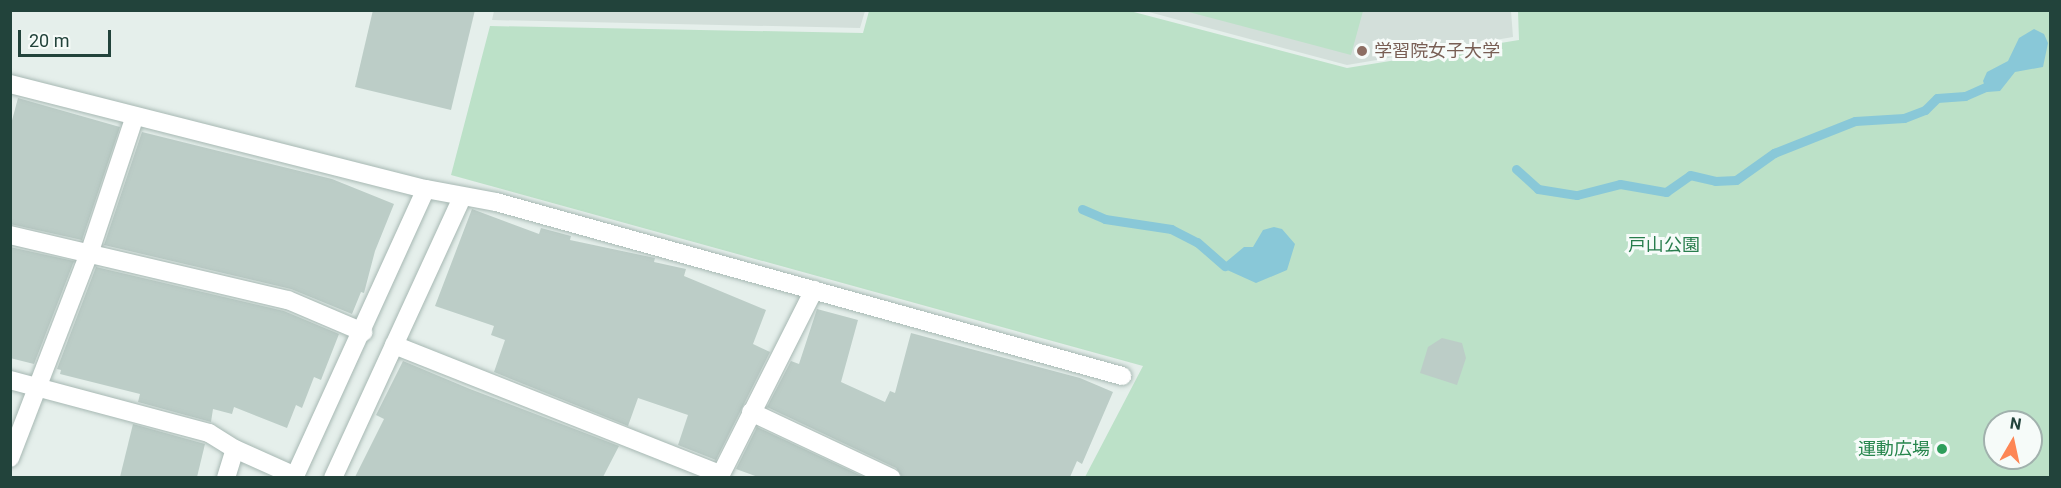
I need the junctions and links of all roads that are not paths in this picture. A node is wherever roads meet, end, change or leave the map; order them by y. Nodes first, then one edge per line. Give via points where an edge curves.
1 (10, 84) edge
2 (135, 116) junction
3 (426, 189) junction
4 (462, 197) junction
5 (10, 235) edge
6 (90, 251) junction
7 (814, 290) junction
8 (363, 332) junction
9 (394, 345) junction
10 (1122, 376) dead end
11 (10, 380) edge
12 (39, 385) junction
13 (751, 412) junction
14 (235, 449) junction
15 (10, 458) edge
16 (720, 476) edge
17 (226, 477) edge
18 (297, 477) edge
19 (333, 477) edge
20 (891, 477) edge

1 - 2 street
2 - 3 street
2 - 6 street
3 - 4 street
3 - 8 street
4 - 7 street via 496,202
4 - 9 street
5 - 6 street
6 - 8 street via 288,300
6 - 12 street
7 - 10 street
7 - 13 street
8 - 18 street
9 - 16 street
9 - 19 street
11 - 12 street
12 - 14 street via 209,433
12 - 15 street
13 - 16 street
13 - 20 street
14 - 17 street
14 - 18 street

